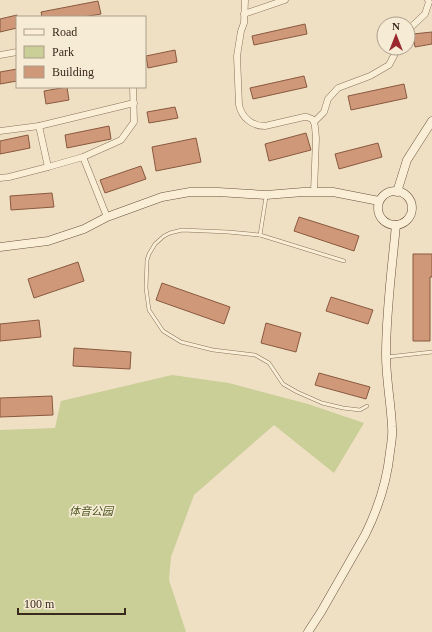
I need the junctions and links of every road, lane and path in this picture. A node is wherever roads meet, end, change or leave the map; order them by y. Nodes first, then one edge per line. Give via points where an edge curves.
1 (245, 0) edge
2 (285, 0) edge
3 (428, 0) edge
4 (244, 14) junction
5 (416, 22) edge
6 (16, 52) edge
7 (0, 56) edge
8 (394, 56) edge
9 (134, 88) edge
10 (134, 103) junction
11 (432, 121) edge
12 (314, 122) junction
13 (39, 126) junction
14 (0, 131) edge
15 (83, 157) junction
16 (48, 167) junction
17 (0, 178) edge
18 (314, 192) junction
19 (397, 192) junction
20 (266, 195) junction
21 (380, 201) junction
22 (107, 218) junction
23 (396, 225) junction
24 (260, 235) junction
25 (0, 247) edge
26 (344, 261) dead end
27 (432, 352) edge
28 (386, 357) junction
29 (367, 406) dead end
30 (308, 632) edge

1 - 4 street
2 - 4 street
3 - 5 street via 425,14
4 - 12 street via 237,56 241,113 249,122 261,126 304,117
6 - 7 street
8 - 12 street via 389,65 370,76 338,88 328,98 324,112
9 - 10 street
10 - 13 street
10 - 15 street via 134,122 121,140
11 - 19 street via 407,160
12 - 18 street
13 - 14 street
13 - 16 street
15 - 16 street
15 - 22 street
16 - 17 street
18 - 20 street
18 - 21 street via 333,192
19 - 21 street via 389,192
19 - 23 street via 408,198 411,211 404,222
20 - 22 street via 190,192 162,197
20 - 24 lane
21 - 23 street via 378,210 381,218
22 - 25 street via 48,241
23 - 28 street via 386,323
24 - 26 lane
24 - 29 lane via 182,230 164,236 155,244 147,260 146,288 149,310 164,331 181,342 213,350 255,355 269,363 283,384 322,403 360,410
27 - 28 lane
28 - 30 street via 392,429 385,484 365,536

